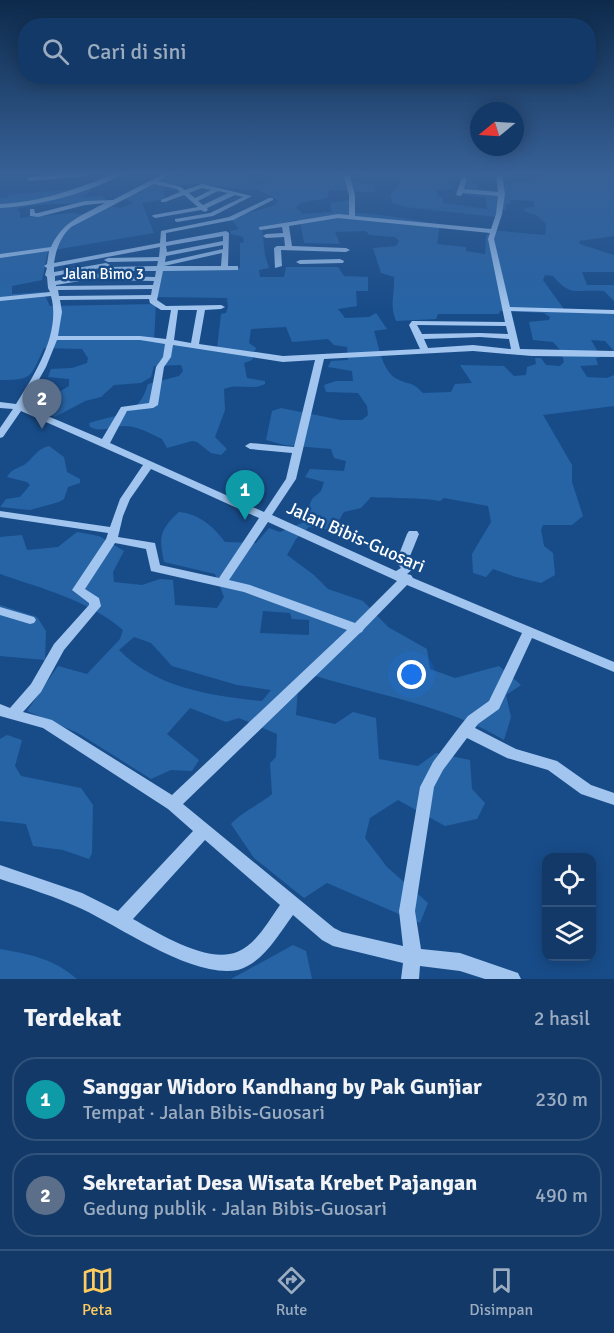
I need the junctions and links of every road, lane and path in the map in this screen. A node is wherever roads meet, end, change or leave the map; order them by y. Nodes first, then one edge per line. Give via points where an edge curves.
1 (79, 219) edge
2 (159, 219) edge
3 (169, 219) edge
4 (214, 219) edge
5 (232, 219) edge
6 (315, 219) edge
7 (377, 219) edge
8 (499, 219) edge
9 (217, 222) junction
10 (494, 231) junction
11 (287, 235) junction
12 (266, 236) dead end
13 (165, 244) junction
14 (226, 246) junction
15 (299, 248) junction
16 (52, 249) junction
17 (0, 256) edge
18 (162, 262) junction
19 (48, 266) junction
20 (278, 266) dead end
21 (105, 267) junction
22 (224, 268) junction
23 (235, 268) dead end
24 (50, 275) junction
25 (157, 279) junction
26 (103, 288) junction
27 (53, 291) junction
28 (154, 292) junction
29 (0, 299) edge
30 (176, 307) junction
31 (201, 307) junction
32 (221, 307) dead end
33 (508, 309) junction
34 (614, 312) edge
35 (477, 323) junction
36 (510, 324) junction
37 (480, 335) junction
38 (419, 337) junction
39 (513, 337) junction
40 (53, 338) junction
41 (169, 342) junction
42 (195, 346) junction
43 (425, 350) junction
44 (516, 351) junction
45 (614, 354) edge
46 (320, 358) junction
47 (0, 405) edge
48 (19, 407) junction
49 (0, 435) edge
50 (105, 443) junction
51 (250, 446) dead end
52 (298, 451) junction
53 (150, 463) junction
54 (0, 513) edge
55 (266, 516) junction
56 (413, 534) dead end
57 (114, 535) junction
58 (402, 577) junction
59 (222, 582) junction
60 (0, 611) edge
61 (30, 621) dead end
62 (358, 629) junction
63 (529, 631) junction
64 (614, 667) edge
65 (6, 712) edge
66 (465, 730) junction
67 (614, 799) edge
68 (173, 804) junction
69 (204, 830) junction
70 (0, 872) edge
71 (291, 904) junction
72 (122, 920) junction
73 (412, 957) junction
74 (410, 979) edge
75 (512, 979) edge

1 - 16 street via 63,231
2 - 3 street via 154,220
4 - 9 street
5 - 9 street
6 - 11 street
7 - 10 street
8 - 10 street
9 - 13 street via 163,232
10 - 33 street via 492,253
11 - 12 street
11 - 15 street
11 - 20 street via 277,248
13 - 14 street via 226,233
13 - 18 street
13 - 21 street
14 - 18 street
14 - 22 street
15 - 15 street via 320,249 341,256 300,264
16 - 17 street
16 - 19 street
18 - 21 street
18 - 21 street
18 - 22 street
18 - 25 street
19 - 21 street
19 - 24 street
21 - 24 street
21 - 25 street
21 - 26 street
21 - 27 street
22 - 23 street
24 - 27 street
25 - 28 street
26 - 27 street, Jalan Bimo 3
26 - 28 street, Jalan Bimo 3
27 - 28 street
27 - 29 street
27 - 40 street via 57,323
28 - 30 street via 153,301 162,307
30 - 31 street
30 - 41 street
31 - 32 street
31 - 42 street
33 - 34 street
33 - 36 street
35 - 36 street
35 - 37 street
35 - 38 street via 417,323 413,325
36 - 39 street
37 - 38 street
37 - 39 street
38 - 43 street
39 - 44 street
40 - 41 street via 134,337
40 - 48 street
41 - 42 street
41 - 50 street via 153,405 124,409
42 - 46 street via 269,358
43 - 44 street
43 - 46 street
44 - 45 street
46 - 52 street
47 - 48 street, Jalan Bibis-Guosari
48 - 49 street
48 - 50 street, Jalan Bibis-Guosari
50 - 53 street, Jalan Bibis-Guosari
51 - 52 street
52 - 55 street via 291,479
53 - 55 street, Jalan Bibis-Guosari
53 - 57 street via 125,500
54 - 57 street
55 - 58 street, Jalan Bibis-Guosari
55 - 59 street
56 - 58 street via 402,562 408,568
57 - 59 street via 151,546 155,568
57 - 65 street via 78,590 92,597 95,606 59,647 36,688
58 - 62 street
58 - 63 street, Jalan Bibis-Guosari
59 - 62 street
60 - 61 street
62 - 68 street
63 - 64 street, Jalan Bibis-Guosari
63 - 66 street via 494,705
65 - 68 street via 46,724
66 - 67 street via 512,754 552,765 586,790
66 - 73 street via 427,788 407,911
68 - 69 street
69 - 71 street
69 - 72 street
70 - 72 street
71 - 72 street via 254,950 236,962 212,962 180,952 152,940
71 - 73 street via 339,940
73 - 74 street
73 - 75 street via 460,962

